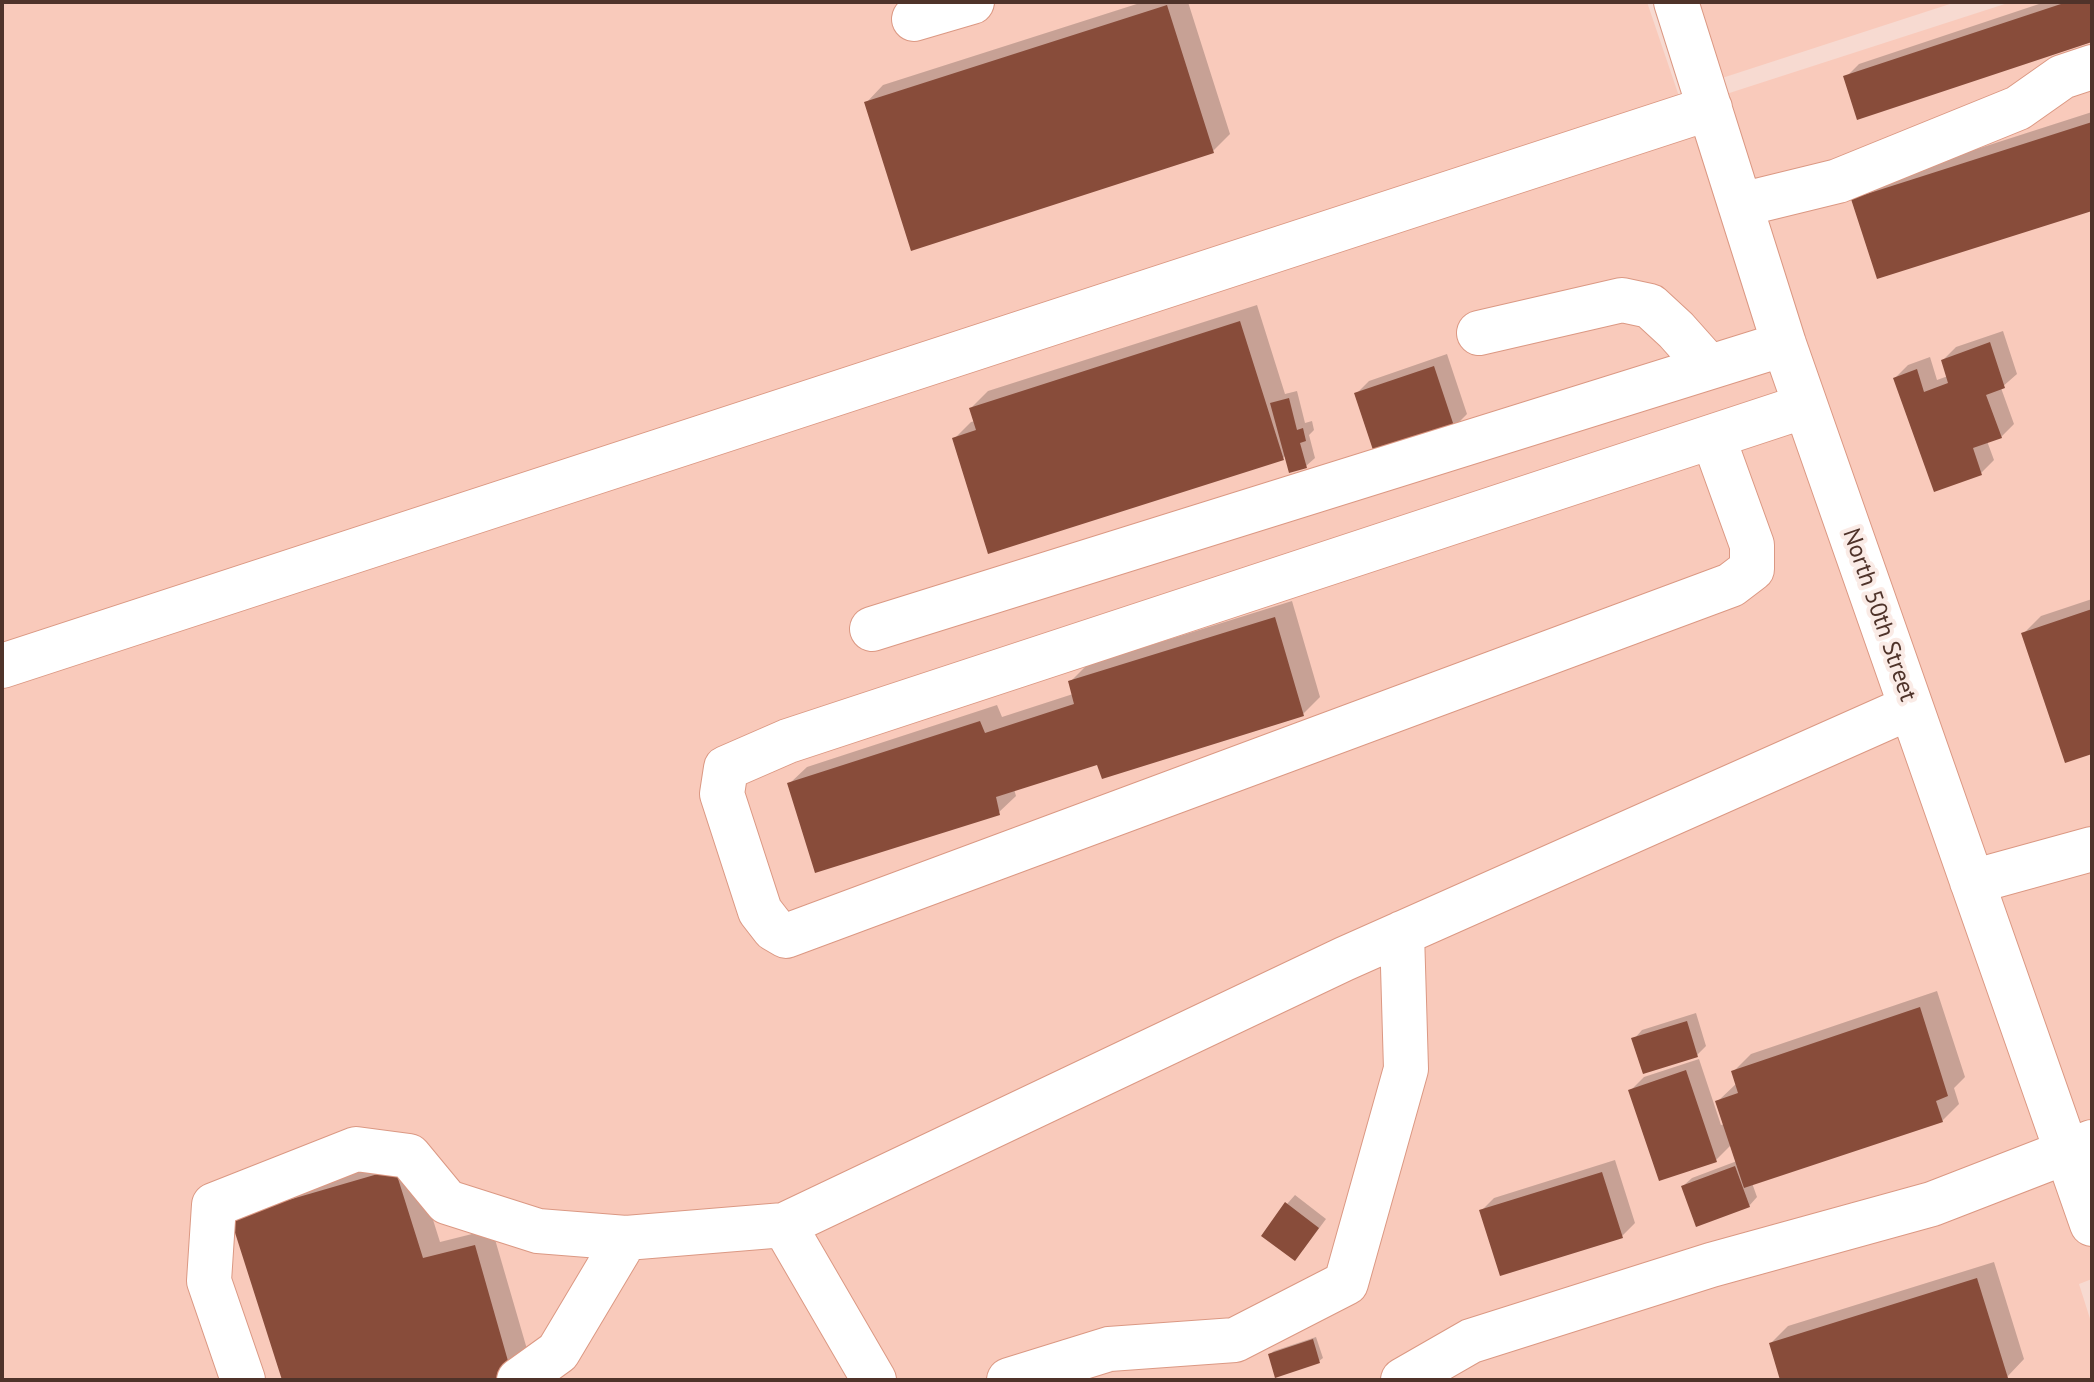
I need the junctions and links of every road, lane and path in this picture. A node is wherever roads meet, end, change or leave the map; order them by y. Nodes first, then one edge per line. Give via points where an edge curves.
1 (972, 2) edge
2 (1676, 2) edge
3 (914, 19) dead end
4 (2092, 67) edge
5 (1710, 108) junction
6 (1740, 205) junction
7 (1479, 333) dead end
8 (1784, 344) junction
9 (1709, 367) junction
10 (1805, 406) junction
11 (1713, 437) junction
12 (872, 629) dead end
13 (2, 666) edge
14 (1911, 707) junction
15 (2092, 849) edge
16 (1972, 882) junction
17 (1402, 933) junction
18 (2080, 1147) edge
19 (2092, 1224) edge
20 (784, 1225) junction
21 (626, 1238) junction
22 (243, 1380) edge
23 (519, 1380) edge
24 (874, 1380) edge
25 (1009, 1380) edge
26 (1403, 1380) edge

1 - 3 street
2 - 5 street, North 50th Street
4 - 6 street via 2062,77 2018,108 1838,181
5 - 6 street, North 50th Street
5 - 13 street
6 - 8 street, North 50th Street
7 - 9 street via 1622,300 1650,306
8 - 9 street
8 - 10 street, North 50th Street
9 - 12 street
10 - 11 street
10 - 14 street, North 50th Street
11 - 11 street via 788,741 726,768 722,794 760,911 786,936 1731,585 1752,569 1752,545
14 - 16 street, North 50th Street
14 - 17 street
15 - 16 street
16 - 18 street, North 50th Street
17 - 20 street
17 - 25 street via 1406,1069 1346,1283 1235,1340 1109,1349
18 - 19 street, North 50th Street
18 - 26 street via 1932,1204 1711,1265 1471,1341
20 - 21 street
20 - 24 street
21 - 22 street via 538,1231 447,1202 409,1156 356,1149 214,1205 209,1281
21 - 23 street via 558,1352

